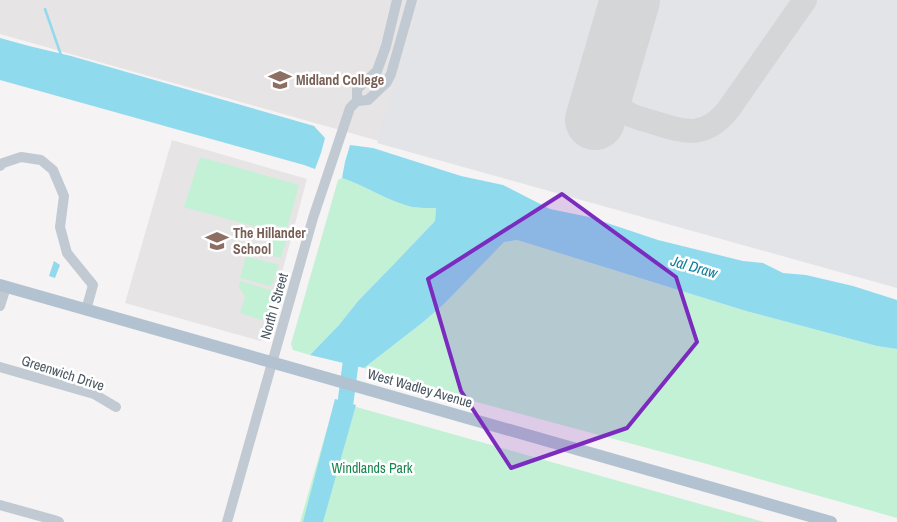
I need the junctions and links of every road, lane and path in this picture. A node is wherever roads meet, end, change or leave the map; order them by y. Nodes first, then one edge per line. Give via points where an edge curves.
1 (397, 0) edge
2 (412, 0) edge
3 (356, 101) junction
4 (1, 163) edge
5 (3, 286) edge
6 (0, 306) edge
7 (86, 310) junction
8 (272, 362) junction
9 (0, 367) edge
10 (116, 407) dead end
11 (0, 505) edge
12 (59, 522) edge
13 (227, 522) edge
14 (830, 522) edge

1 - 3 street, North I Street via 377,70 357,89
2 - 3 street via 387,82 368,100
3 - 8 street, North I Street via 350,108 313,218
4 - 7 street via 21,157 40,160 53,170 64,196 60,226 67,253 93,285
5 - 6 street
5 - 7 main road, West Wadley Avenue
7 - 8 main road, West Wadley Avenue
8 - 13 street, North I Street
8 - 14 main road, West Wadley Avenue
9 - 10 street, Greenwich Drive via 94,394
11 - 12 street

